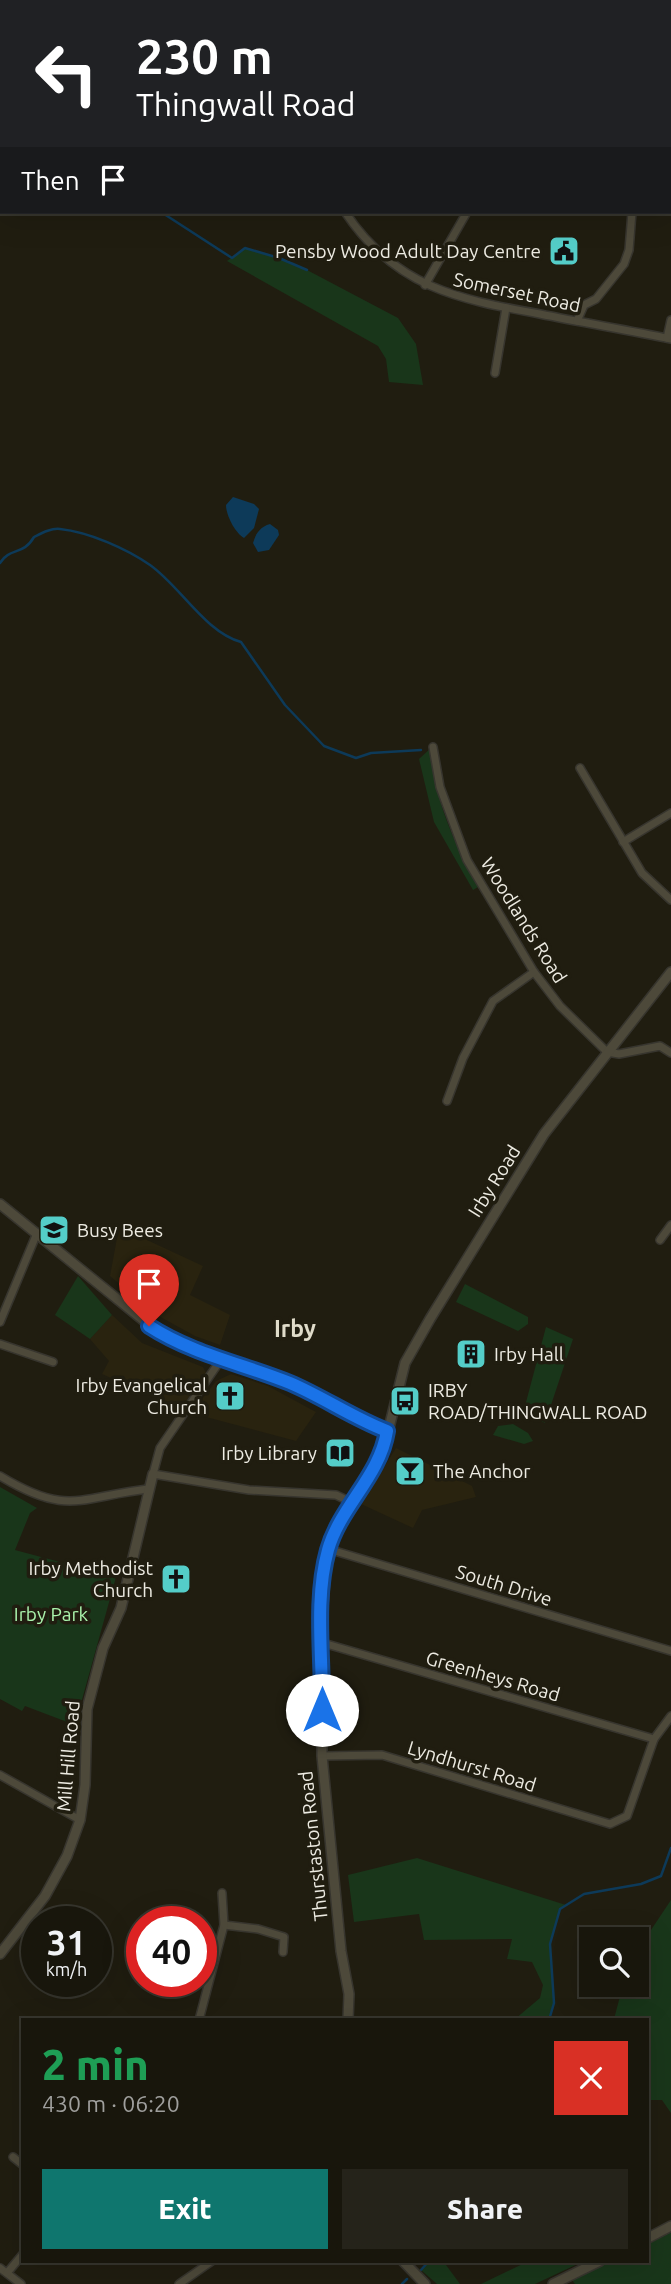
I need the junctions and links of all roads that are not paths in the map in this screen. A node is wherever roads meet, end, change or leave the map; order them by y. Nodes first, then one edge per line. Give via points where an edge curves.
1 (346, 214) edge
2 (466, 214) edge
3 (632, 214) edge
4 (425, 285) junction
5 (506, 308) junction
6 (671, 320) edge
7 (577, 321) junction
8 (669, 339) edge
9 (495, 373) dead end
10 (433, 747) dead end
11 (580, 768) dead end
12 (671, 813) edge
13 (623, 842) junction
14 (671, 900) edge
15 (534, 972) junction
16 (671, 972) edge
17 (607, 1052) junction
18 (671, 1053) edge
19 (447, 1101) dead end
20 (0, 1204) edge
21 (671, 1225) edge
22 (37, 1233) junction
23 (660, 1240) dead end
24 (0, 1322) edge
25 (0, 1344) edge
26 (222, 1358) junction
27 (53, 1362) dead end
28 (387, 1431) junction
29 (153, 1474) junction
30 (0, 1476) edge
31 (148, 1489) junction
32 (353, 1503) junction
33 (328, 1549) junction
34 (323, 1643) junction
35 (671, 1651) edge
36 (671, 1716) edge
37 (654, 1739) junction
38 (322, 1756) junction
39 (0, 1775) edge
40 (80, 1820) junction
41 (222, 1893) dead end
42 (224, 1925) junction
43 (283, 1951) dead end
44 (0, 1954) edge
45 (200, 2018) edge
46 (348, 2018) edge
47 (13, 2157) dead end
48 (21, 2163) edge
49 (671, 2226) edge
50 (649, 2237) edge
51 (21, 2256) edge
52 (209, 2263) edge
53 (405, 2263) edge
54 (596, 2263) edge
55 (0, 2268) edge
56 (7, 2273) junction
57 (20, 2284) edge
58 (179, 2284) edge
59 (425, 2284) edge
60 (553, 2284) edge

1 - 4 street, Somerset Road via 379,255
2 - 4 street
3 - 7 street via 624,264 596,299 584,305
4 - 5 street, Somerset Road
5 - 7 street, Somerset Road
5 - 9 street
6 - 8 street
7 - 8 street, Somerset Road
10 - 15 street, Woodlands Road via 440,787 467,860
11 - 13 street
12 - 13 street
13 - 14 street via 642,873
15 - 17 street, Woodlands Road via 560,1006
15 - 19 street via 493,1001
16 - 17 street, Irby Road
17 - 18 street via 660,1046
17 - 28 street, Irby Road via 517,1175 430,1319 405,1363
20 - 22 street
21 - 23 street
22 - 24 street
22 - 26 street via 149,1326 198,1352
25 - 27 street
26 - 28 street via 293,1385
26 - 29 street, Mill Hill Road via 160,1448
28 - 32 street, Thurstaston Road via 371,1474
29 - 31 street, Mill Hill Road
29 - 32 street via 249,1490 335,1495
30 - 31 street via 28,1493 62,1502 88,1502
31 - 40 street, Mill Hill Road via 121,1608 103,1648 88,1709
32 - 33 street, Thurstaston Road
33 - 34 street, Thurstaston Road
33 - 35 street, South Drive
34 - 37 street, Greenheys Road
34 - 38 street, Thurstaston Road
36 - 37 street
37 - 38 street, Lyndhurst Road via 631,1809 610,1824 382,1755
38 - 46 street, Thurstaston Road
39 - 40 street
40 - 44 street, Mill Hill Road via 46,1896
41 - 42 street
42 - 43 street via 284,1937
42 - 45 street
47 - 48 street
49 - 50 street
51 - 56 street
52 - 58 street
53 - 59 street
54 - 60 street
55 - 56 street
56 - 57 street

